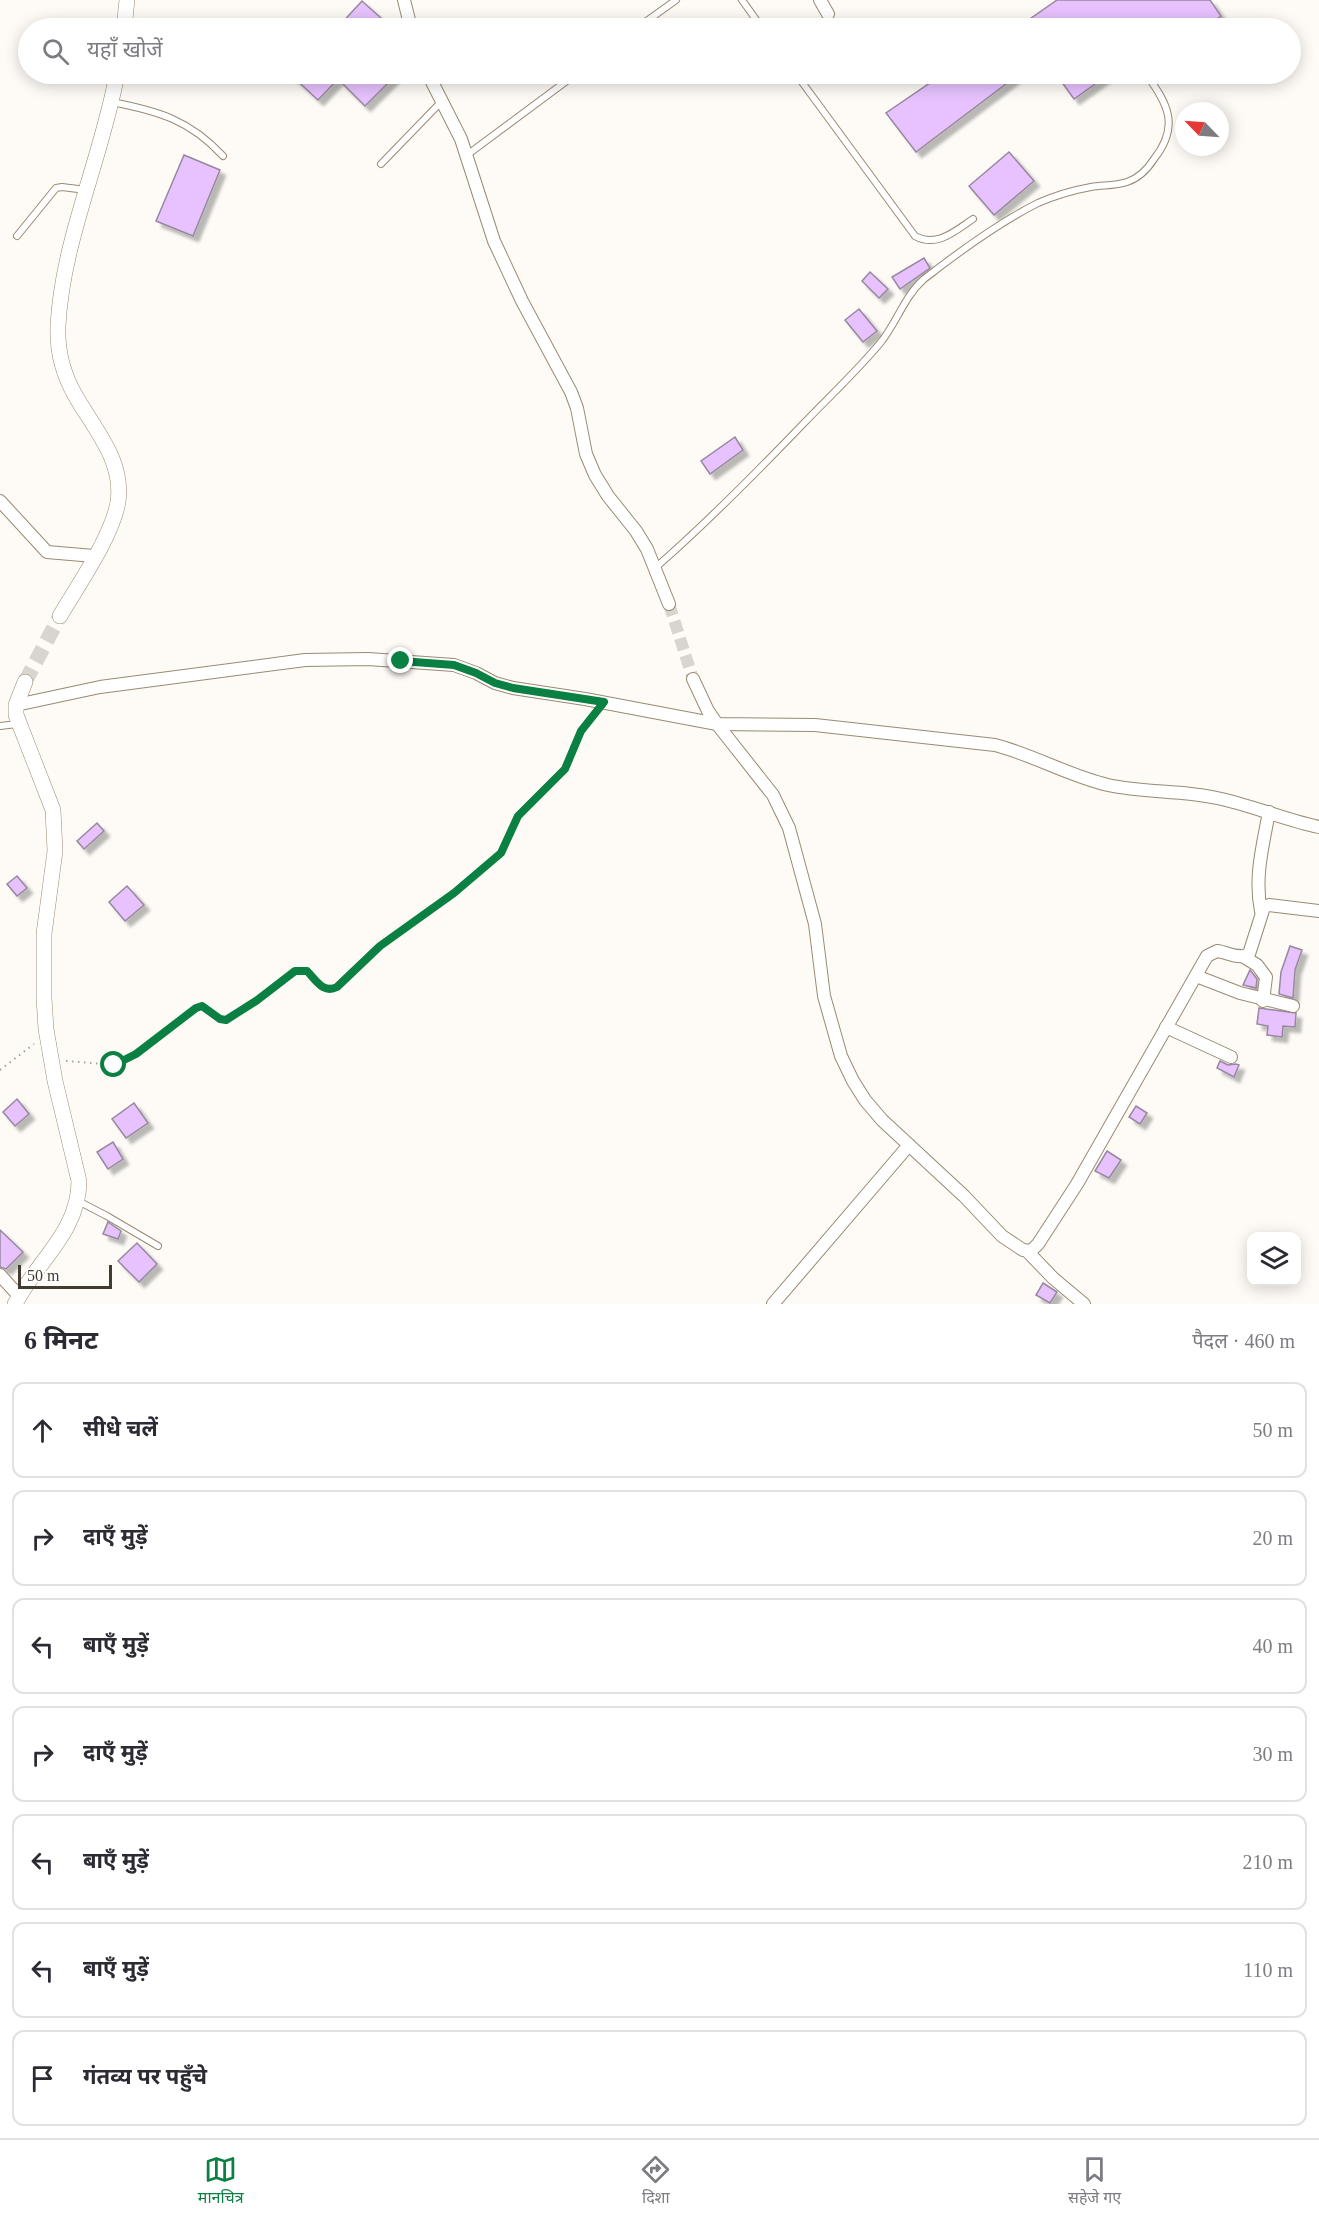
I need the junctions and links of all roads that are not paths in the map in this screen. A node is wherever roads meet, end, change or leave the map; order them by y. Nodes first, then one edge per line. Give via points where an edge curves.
1 (127, 0) edge
2 (404, 0) edge
3 (676, 0) edge
4 (742, 0) edge
5 (820, 0) edge
6 (828, 14) dead end
7 (125, 18) edge
8 (408, 18) edge
9 (651, 18) edge
10 (755, 18) edge
11 (115, 84) edge
12 (433, 84) edge
13 (563, 84) edge
14 (803, 84) edge
15 (1153, 84) edge
16 (442, 101) junction
17 (111, 102) junction
18 (467, 155) junction
19 (223, 156) dead end
20 (381, 164) dead end
21 (88, 190) junction
22 (973, 219) dead end
23 (16, 236) dead end
24 (0, 501) edge
25 (94, 556) junction
26 (655, 568) junction
27 (669, 604) tunnel mouth
28 (60, 616) tunnel mouth
29 (693, 678) tunnel mouth
30 (25, 682) tunnel mouth
31 (16, 705) junction
32 (18, 724) junction
33 (717, 724) junction
34 (0, 726) edge
35 (1269, 812) junction
36 (1315, 826) edge
37 (1261, 911) junction
38 (1318, 911) edge
39 (1244, 957) junction
40 (1196, 976) junction
41 (1263, 1000) junction
42 (1293, 1006) dead end
43 (1166, 1027) junction
44 (1232, 1057) dead end
45 (909, 1145) junction
46 (78, 1201) junction
47 (158, 1246) dead end
48 (1021, 1249) junction
49 (0, 1275) edge
50 (17, 1300) edge
51 (773, 1304) edge
52 (1084, 1304) edge

1 - 7 street
2 - 8 street
3 - 9 lane
4 - 10 lane
5 - 6 street
11 - 17 street
12 - 16 street
13 - 18 lane
14 - 22 lane via 915,236 934,241
15 - 26 lane via 1163,97 1169,129 1146,170 1135,179 1089,187 1041,202 924,279 903,303 881,341 851,374 745,484
16 - 18 street
16 - 20 lane
17 - 19 lane via 152,111 188,125
17 - 21 street
18 - 26 street via 494,242 571,392 595,476 636,531
21 - 23 lane via 56,188
21 - 25 street via 66,268 58,329 65,375 107,446 119,484 114,514
24 - 25 street via 47,552
25 - 28 street
26 - 27 street
29 - 33 street
30 - 31 street
31 - 32 street
31 - 33 street via 157,679 336,658 454,665 513,688
32 - 34 lane
32 - 46 street via 44,784 53,819 55,852 44,934 44,998 51,1059 79,1181
33 - 35 street via 815,726 995,745 1107,785 1192,793
33 - 45 street via 773,795 789,828 815,924 824,996 842,1056 865,1100
35 - 36 street
35 - 37 street via 1258,876
37 - 38 street via 1269,905
37 - 39 street via 1252,948
39 - 40 street via 1211,952
39 - 41 street via 1266,977
40 - 41 street
40 - 43 street
41 - 42 street
43 - 44 street
43 - 48 street via 1077,1184 1038,1244 1031,1251
45 - 48 street
45 - 51 street
46 - 47 lane
46 - 50 street via 70,1224
48 - 52 street
49 - 50 street

